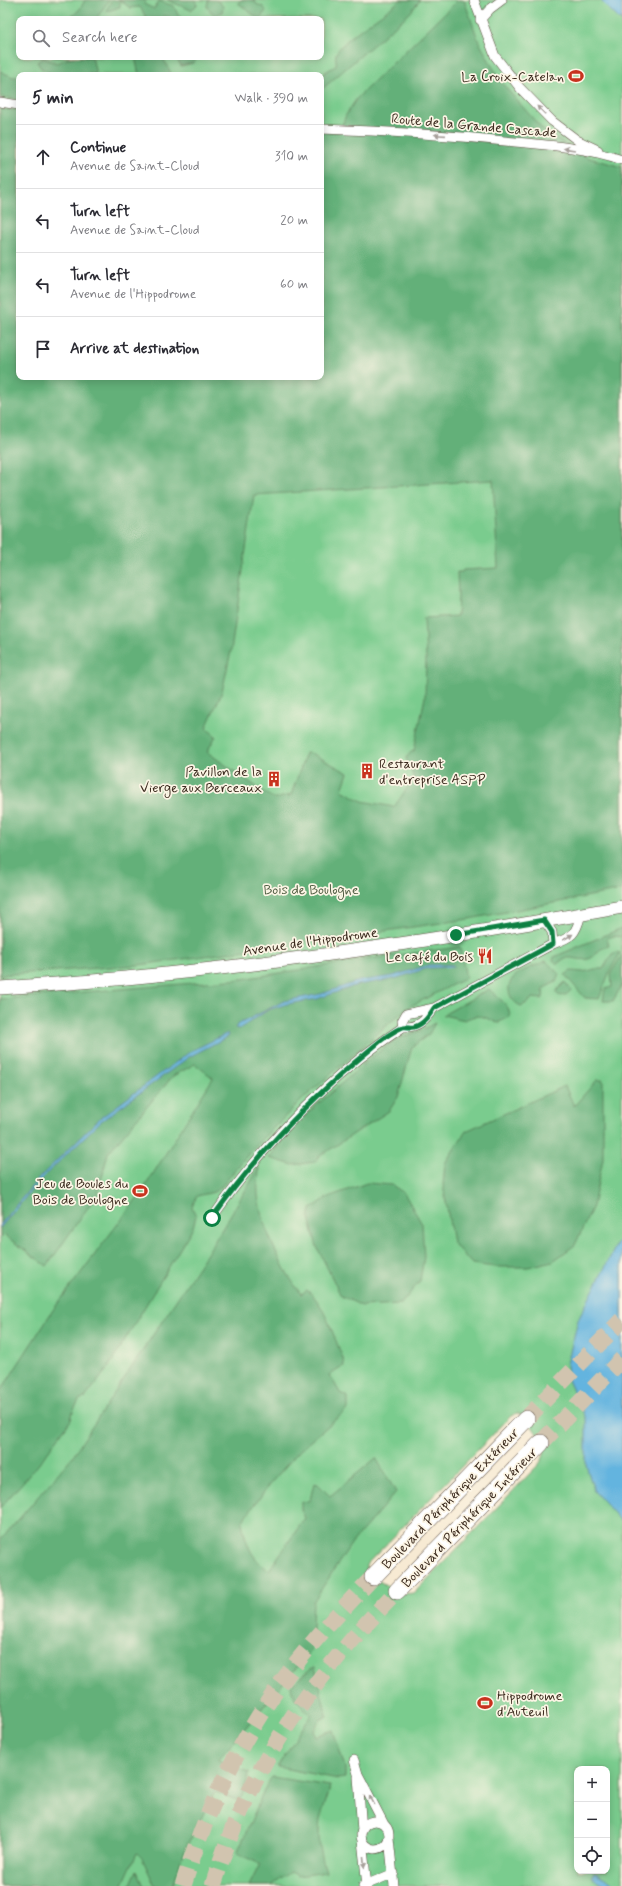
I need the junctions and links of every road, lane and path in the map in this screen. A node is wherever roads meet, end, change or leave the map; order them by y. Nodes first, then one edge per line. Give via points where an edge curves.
1 (474, 0) edge
2 (502, 0) edge
3 (480, 20) junction
4 (0, 102) edge
5 (16, 105) edge
6 (324, 129) edge
7 (608, 155) junction
8 (622, 160) edge
9 (622, 907) edge
10 (581, 914) junction
11 (544, 920) junction
12 (553, 944) junction
13 (0, 988) edge
14 (434, 1008) junction
15 (403, 1027) junction
16 (212, 1218) dead end
17 (526, 1419) tunnel mouth
18 (541, 1443) tunnel mouth
19 (374, 1577) tunnel mouth
20 (397, 1591) tunnel mouth
21 (354, 1760) dead end
22 (358, 1774) junction
23 (385, 1826) junction
24 (362, 1835) junction
25 (389, 1838) junction
26 (394, 1873) junction
27 (365, 1885) edge
28 (394, 1886) edge

1 - 3 street
2 - 3 street
7 -> 3 street via 566,132 531,100 495,56
4 - 5 street
7 -> 6 street, Route de la Grande Cascade via 471,137
7 - 8 street, Route de la Grande Cascade
9 - 10 main road, Avenue de l'Hippodrome
10 - 11 main road, Avenue de l'Hippodrome
12 -> 10 street via 571,937 578,928
11 - 12 street via 552,932
11 - 13 main road, Avenue de l'Hippodrome via 363,951 244,966 86,983
12 - 14 street
14 - 15 street via 425,1021 413,1027
14 - 15 street via 406,1014 402,1022
15 - 16 street via 374,1046 318,1094 260,1155
17 - 19 highway, Boulevard Périphérique Extérieur
18 - 20 highway, Boulevard Périphérique Intérieur
21 - 22 street
23 -> 22 street
22 - 24 street
23 - 24 street via 372,1822 365,1827
23 - 25 street
24 - 25 street via 368,1846 376,1849 384,1846
24 -> 27 street
25 - 26 street
26 - 27 street
26 - 28 street

